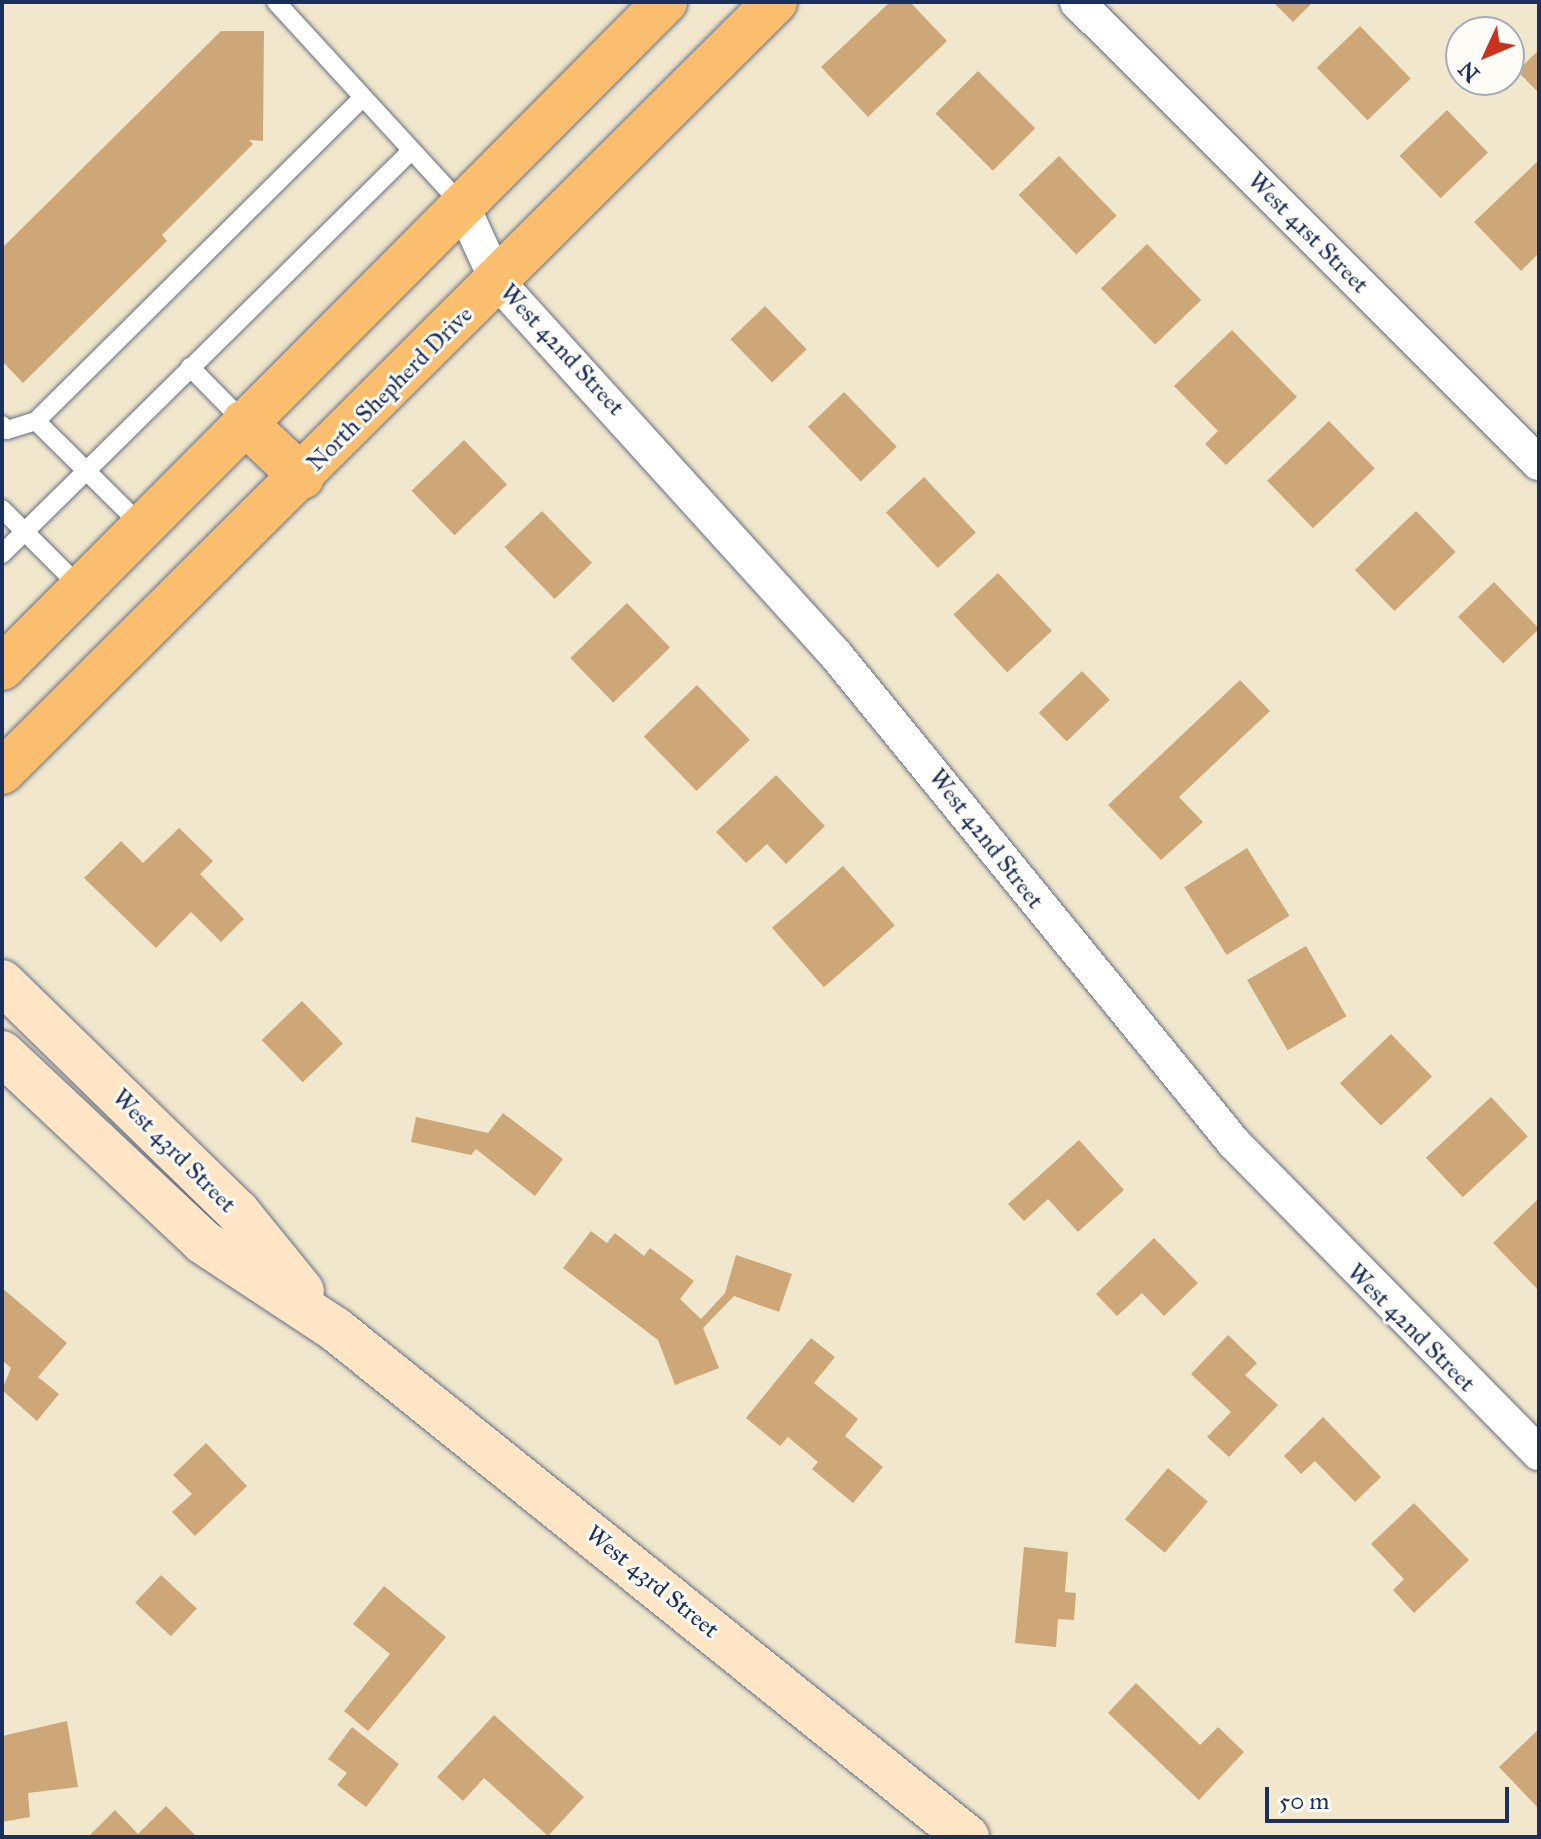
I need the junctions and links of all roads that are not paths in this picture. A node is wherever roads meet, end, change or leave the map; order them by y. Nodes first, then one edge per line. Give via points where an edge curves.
1 (276, 2) edge
2 (665, 2) edge
3 (775, 2) edge
4 (1077, 2) edge
5 (359, 101) junction
6 (410, 152) junction
7 (462, 205) junction
8 (497, 281) junction
9 (190, 367) junction
10 (36, 421) junction
11 (244, 422) junction
12 (2, 425) edge
13 (1539, 463) edge
14 (85, 470) junction
15 (302, 477) junction
16 (2, 509) edge
17 (142, 526) junction
18 (25, 531) junction
19 (2, 554) edge
20 (81, 588) junction
21 (2, 668) edge
22 (2, 772) edge
23 (2, 982) edge
24 (2, 1053) edge
25 (335, 1329) junction
26 (1539, 1453) edge
27 (962, 1836) edge

1 - 5 lane
2 - 7 main road
3 - 8 main road, North Shepherd Drive
4 - 13 street, West 41st Street
5 - 6 lane
5 - 10 lane
6 - 7 lane
6 - 9 lane
7 - 8 street, West 42nd Street
7 - 11 main road
8 - 15 main road, North Shepherd Drive
8 - 26 street, West 42nd Street via 836,655 1298,1216
9 - 11 lane
9 - 14 lane
10 - 12 lane via 7,430
10 - 14 lane
11 - 15 main road
11 - 17 main road
14 - 17 lane
14 - 18 lane
15 - 22 main road, North Shepherd Drive
16 - 18 lane
17 - 20 main road
18 - 19 lane
18 - 20 lane
20 - 21 main road
23 - 25 main road, West 43rd Street via 237,1211
24 - 25 main road, West 43rd Street via 203,1242
25 - 27 main road, West 43rd Street

